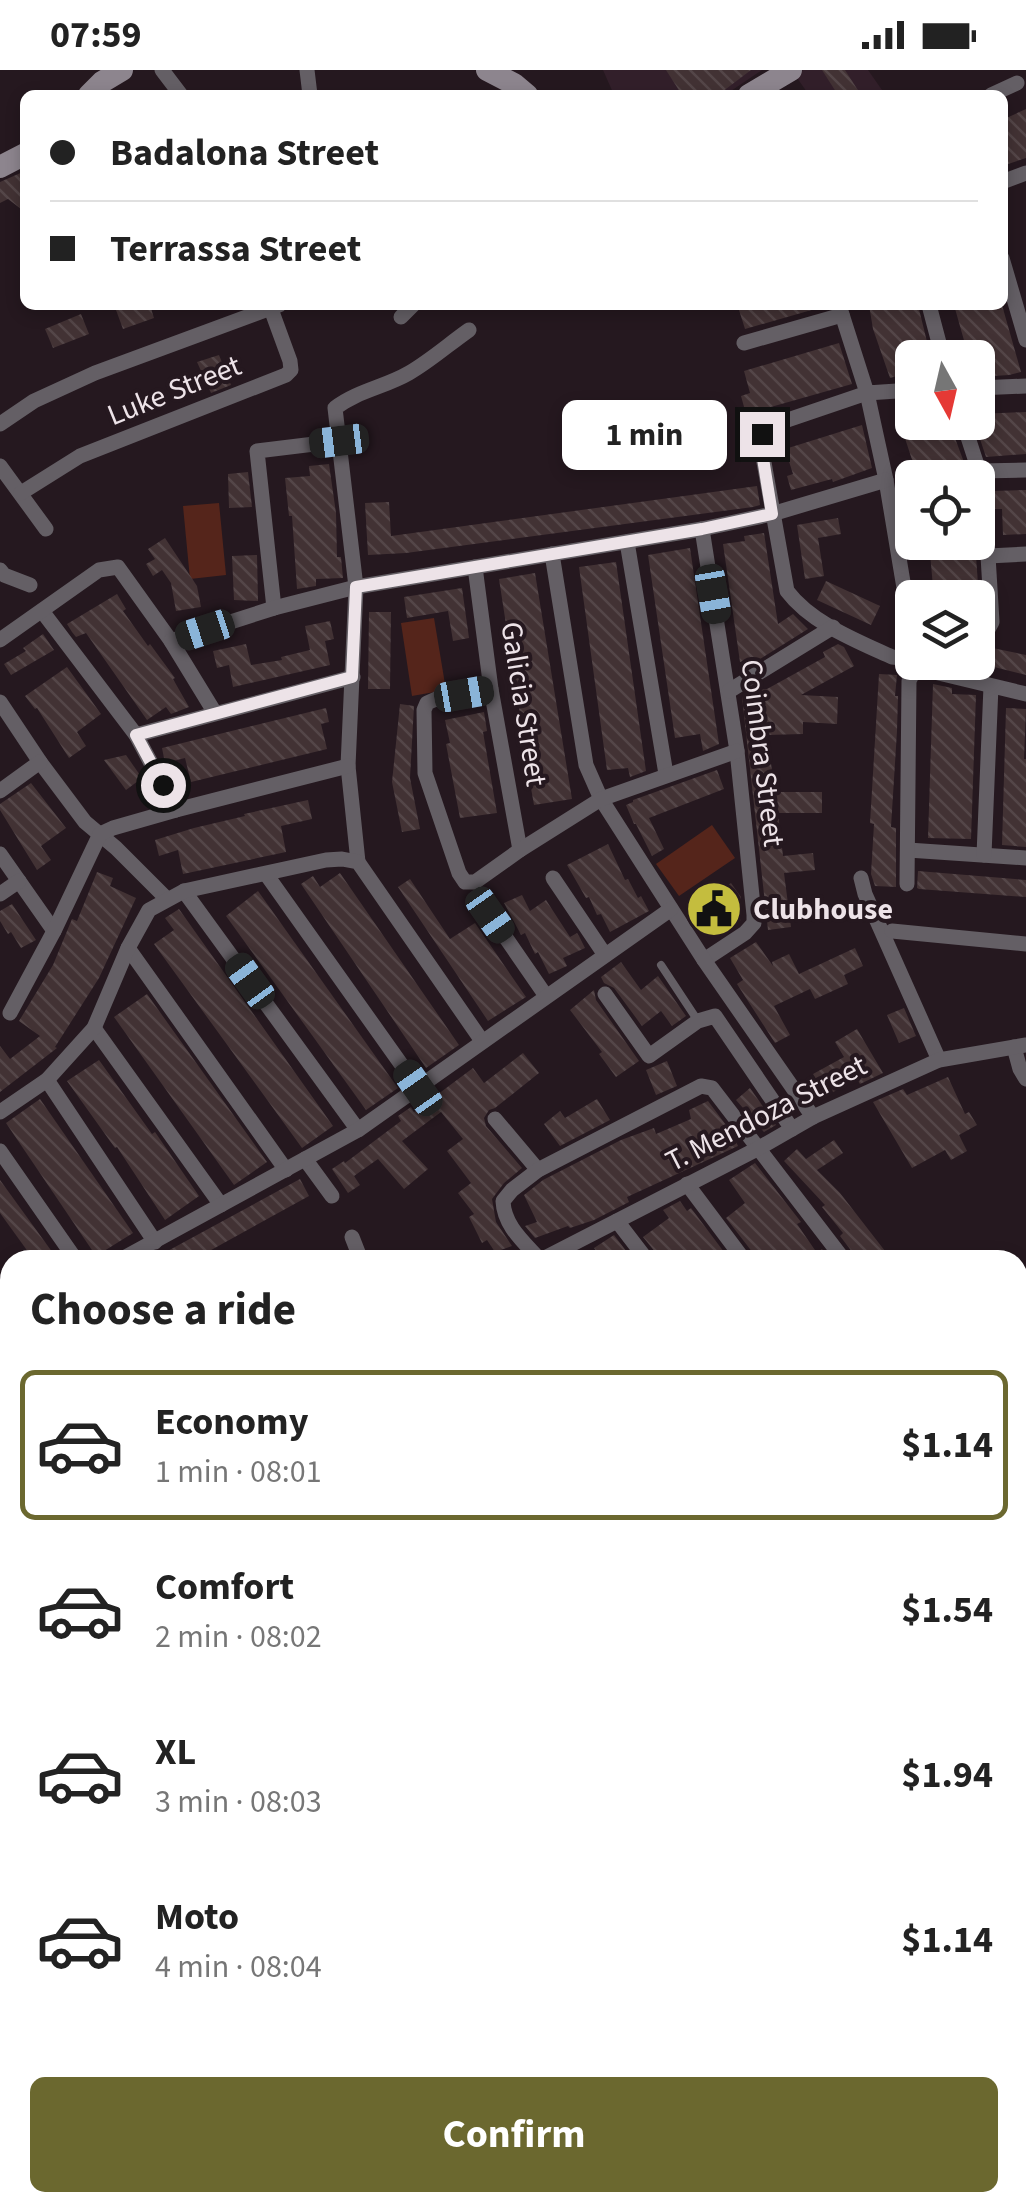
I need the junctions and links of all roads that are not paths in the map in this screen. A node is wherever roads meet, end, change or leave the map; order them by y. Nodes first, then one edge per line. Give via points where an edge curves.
1 (120, 70) edge
2 (162, 70) edge
3 (487, 70) edge
4 (1017, 83) dead end
5 (94, 90) edge
6 (177, 90) edge
7 (521, 90) edge
8 (1002, 90) edge
9 (1008, 278) edge
10 (267, 310) edge
11 (276, 310) edge
12 (840, 310) edge
13 (930, 310) edge
14 (469, 330) dead end
15 (938, 340) edge
16 (1026, 340) edge
17 (744, 342) dead end
18 (1026, 386) edge
19 (995, 387) edge
20 (895, 391) edge
21 (867, 393) junction
22 (0, 424) edge
23 (339, 441) junction
24 (0, 466) edge
25 (1026, 470) edge
26 (995, 471) edge
27 (886, 480) junction
28 (21, 493) junction
29 (772, 514) junction
30 (702, 529) junction
31 (46, 530) dead end
32 (627, 542) junction
33 (552, 554) junction
34 (1026, 554) edge
35 (995, 556) edge
36 (476, 567) junction
37 (0, 570) edge
38 (904, 580) edge
39 (30, 586) dead end
40 (356, 587) junction
41 (274, 608) junction
42 (42, 610) junction
43 (832, 627) junction
44 (0, 640) edge
45 (171, 641) junction
46 (895, 657) edge
47 (352, 677) junction
48 (990, 686) junction
49 (491, 689) junction
50 (729, 692) junction
51 (1026, 694) edge
52 (0, 702) edge
53 (215, 713) junction
54 (136, 735) junction
55 (737, 750) junction
56 (40, 762) junction
57 (348, 766) junction
58 (666, 774) junction
59 (0, 791) edge
60 (601, 799) junction
61 (176, 810) junction
62 (100, 834) junction
63 (520, 850) junction
64 (908, 850) junction
65 (0, 854) edge
66 (984, 855) junction
67 (1026, 858) edge
68 (358, 862) junction
69 (266, 874) junction
70 (554, 878) dead end
71 (861, 878) dead end
72 (18, 881) junction
73 (906, 884) dead end
74 (184, 891) junction
75 (0, 894) edge
76 (166, 900) junction
77 (671, 909) junction
78 (490, 915) dead end
79 (54, 931) junction
80 (892, 931) dead end
81 (1026, 944) edge
82 (128, 948) junction
83 (605, 955) junction
84 (704, 960) junction
85 (661, 965) dead end
86 (604, 994) dead end
87 (546, 996) junction
88 (10, 1013) dead end
89 (698, 1021) junction
90 (94, 1028) junction
91 (482, 1041) junction
92 (1020, 1046) edge
93 (939, 1060) junction
94 (1026, 1079) edge
95 (47, 1080) junction
96 (418, 1088) junction
97 (0, 1112) edge
98 (813, 1117) junction
99 (494, 1119) dead end
100 (358, 1130) junction
101 (792, 1130) junction
102 (759, 1148) junction
103 (0, 1151) edge
104 (306, 1159) junction
105 (286, 1170) junction
106 (538, 1170) junction
107 (686, 1184) junction
108 (332, 1196) dead end
109 (221, 1206) junction
110 (616, 1221) junction
111 (352, 1236) dead end
112 (154, 1242) junction
113 (69, 1250) edge
114 (139, 1250) edge
115 (357, 1250) edge
116 (531, 1250) edge
117 (559, 1250) edge
118 (638, 1250) edge
119 (736, 1250) edge
120 (836, 1250) edge

1 - 5 main road
2 - 6 street
3 - 7 main road
4 - 8 street
9 - 16 street
10 - 22 street via 95,373 34,400
11 - 28 street, Luke Street via 290,361 286,375 80,456
12 - 17 street
12 - 21 street
13 - 15 street
14 - 23 street via 409,373 336,408
18 - 19 street
20 - 21 street
21 - 27 street
21 - 29 street via 767,427 760,440
23 - 40 street
23 - 41 street via 257,451
24 - 28 street
25 - 26 street
27 - 29 street
27 - 38 street
28 - 31 street
29 - 30 street
29 - 43 street via 788,591
30 - 32 street
30 - 50 street, Coimbra Street
32 - 33 street
32 - 58 street
33 - 36 street
33 - 60 street via 586,764
34 - 35 street
36 - 40 street
36 - 49 street, Galicia Street
37 - 39 street
40 - 41 street
40 - 47 street
41 - 45 street
42 - 44 street
42 - 45 street via 99,570 118,567
42 - 54 street
43 - 46 street
43 - 50 street
45 - 53 street
47 - 53 street
47 - 57 street
48 - 51 street
48 - 64 street via 912,672
48 - 66 street
49 - 63 street, Galicia Street
49 - 63 street via 427,703 425,774 465,882 475,882
50 - 55 street, Coimbra Street
52 - 56 street
53 - 54 street
54 - 61 street
55 - 58 street
55 - 84 street, Coimbra Street via 754,924
56 - 59 street
56 - 62 street
57 - 61 street
57 - 68 street
58 - 60 street
60 - 63 street
60 - 77 street
61 - 62 street
62 - 76 street
62 - 79 street
64 - 66 street
64 - 73 street
65 - 72 street
66 - 67 street
68 - 69 street via 326,860
68 - 91 street
69 - 74 street
69 - 96 street
70 - 83 street
71 - 93 street
72 - 75 street
72 - 79 street
74 - 76 street
74 - 100 street
76 - 82 street via 150,910
77 - 83 street
77 - 84 street
78 - 87 street
79 - 88 street
80 - 81 street
82 - 90 street
82 - 105 street
83 - 87 street
84 - 98 street
85 - 89 lane
86 - 89 street via 649,1056
87 - 91 street
89 - 101 street via 715,1016
90 - 95 street
90 - 109 street
91 - 96 street
92 - 93 street, T. Mendoza Street
92 - 94 street
93 - 98 street, T. Mendoza Street
95 - 97 street
95 - 112 street
96 - 100 street
98 - 101 street, T. Mendoza Street
99 - 106 street
100 - 104 street
101 - 102 street, T. Mendoza Street
102 - 106 street via 712,1088 701,1086
102 - 107 street, T. Mendoza Street
102 - 120 street
103 - 113 street
104 - 105 street
104 - 108 street
105 - 109 street
106 - 116 street via 503,1201 511,1228
107 - 110 street, T. Mendoza Street
107 - 119 street
109 - 112 street
110 - 117 street, T. Mendoza Street
110 - 118 street
111 - 115 street
112 - 114 street

